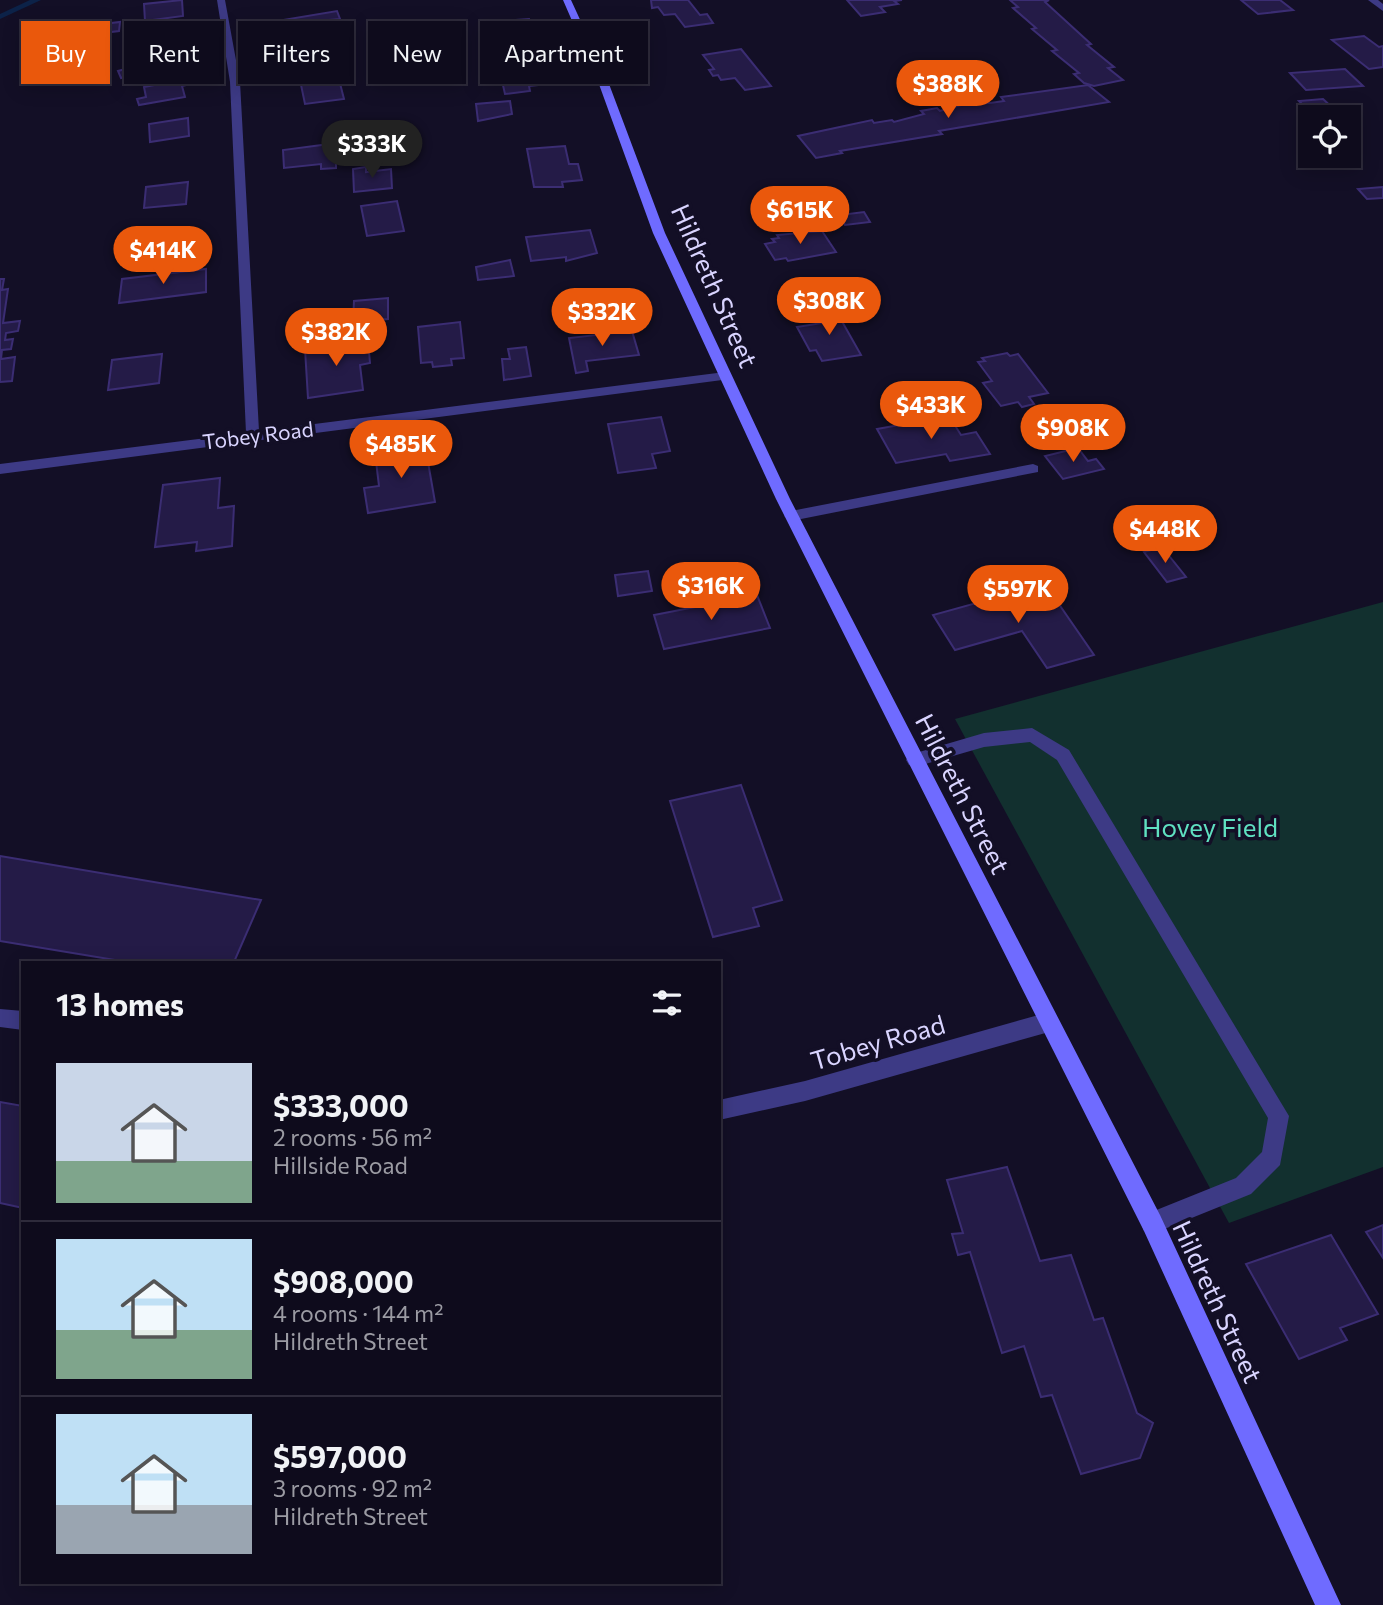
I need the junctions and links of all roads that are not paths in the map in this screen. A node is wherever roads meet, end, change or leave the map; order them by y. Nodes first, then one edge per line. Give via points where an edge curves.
1 (221, 0) edge
2 (567, 0) edge
3 (1372, 0) edge
4 (1383, 8) edge
5 (725, 376) junction
6 (253, 437) junction
7 (0, 469) edge
8 (1033, 469) dead end
9 (791, 516) junction
10 (915, 760) junction
11 (0, 1018) edge
12 (21, 1021) edge
13 (1049, 1022) junction
14 (721, 1110) edge
15 (1152, 1223) junction
16 (1328, 1605) edge

1 - 6 street via 235,82
2 - 5 street, Hildreth Street via 601,76 659,233
3 - 4 street
5 - 6 street, Tobey Road
5 - 9 street, Hildreth Street
6 - 7 street, Tobey Road
8 - 9 street
9 - 10 street, Hildreth Street
10 - 13 street, Hildreth Street
10 - 15 street via 984,740 1032,734 1063,755 1279,1116 1272,1157 1243,1186
11 - 12 street
13 - 14 street, Tobey Road via 805,1091
13 - 15 street, Hildreth Street
15 - 16 street, Hildreth Street

